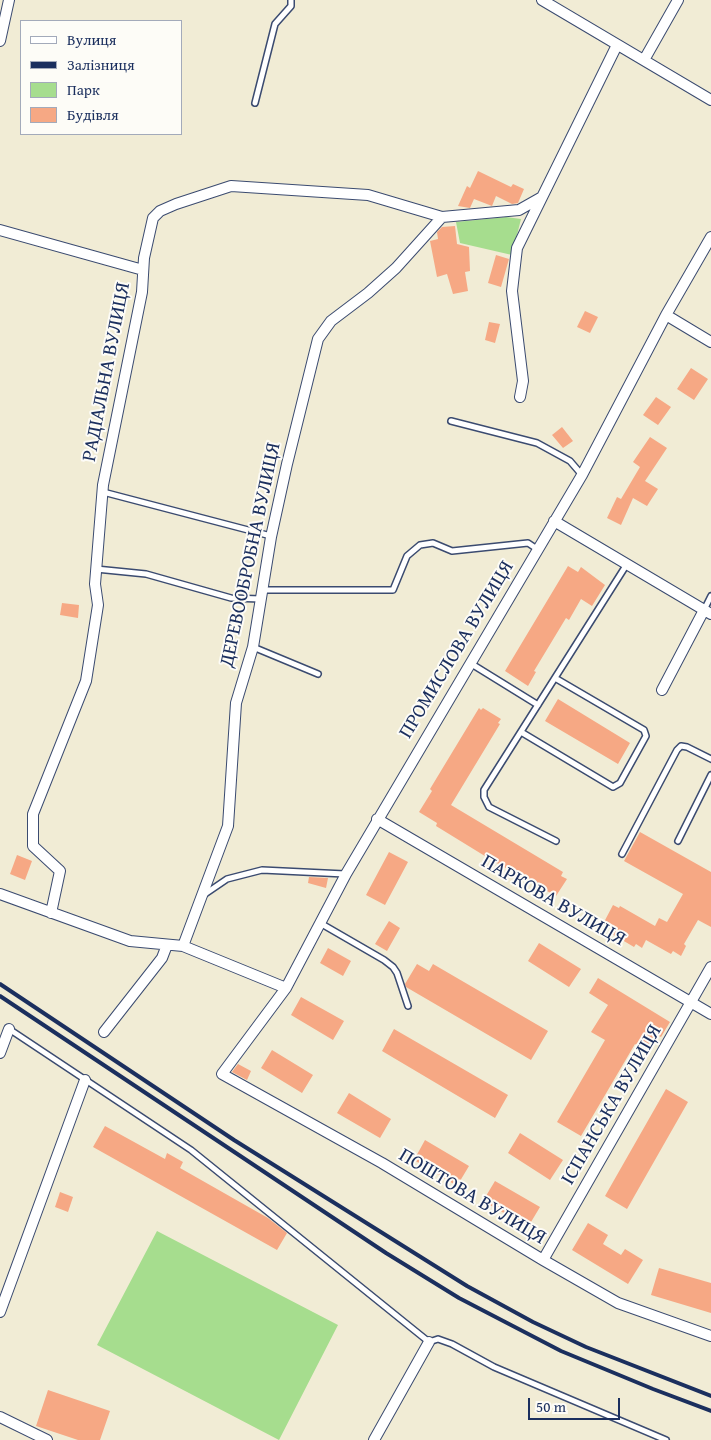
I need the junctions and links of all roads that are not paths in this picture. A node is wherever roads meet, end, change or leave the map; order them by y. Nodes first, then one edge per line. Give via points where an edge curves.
1 (9, 0) edge
2 (292, 0) edge
3 (542, 0) edge
4 (678, 0) edge
5 (0, 41) edge
6 (617, 44) junction
7 (644, 60) junction
8 (711, 100) edge
9 (255, 103) dead end
10 (542, 196) junction
11 (442, 217) junction
12 (0, 230) edge
13 (711, 238) edge
14 (143, 270) junction
15 (666, 315) junction
16 (711, 342) edge
17 (520, 397) dead end
18 (451, 421) dead end
19 (582, 475) junction
20 (103, 492) junction
21 (554, 521) junction
22 (271, 537) junction
23 (538, 549) junction
24 (627, 564) junction
25 (96, 568) junction
26 (261, 594) junction
27 (711, 596) edge
28 (707, 612) edge
29 (253, 647) junction
30 (470, 663) junction
31 (318, 674) dead end
32 (555, 678) junction
33 (662, 690) dead end
34 (538, 705) junction
35 (521, 732) junction
36 (711, 759) edge
37 (711, 775) edge
38 (377, 819) junction
39 (556, 841) dead end
40 (678, 841) dead end
41 (622, 854) dead end
42 (346, 874) junction
43 (0, 894) edge
44 (202, 896) junction
45 (51, 913) junction
46 (320, 923) junction
47 (167, 945) junction
48 (183, 946) junction
49 (711, 967) edge
50 (286, 988) junction
51 (691, 1002) junction
52 (408, 1006) dead end
53 (711, 1014) edge
54 (9, 1029) joint
55 (104, 1032) dead end
56 (0, 1054) edge
57 (222, 1074) joint
58 (85, 1080) junction
59 (542, 1260) junction
60 (0, 1312) edge
61 (711, 1336) edge
62 (429, 1342) junction
63 (0, 1417) edge
64 (47, 1440) edge
65 (374, 1440) edge
66 (666, 1440) edge

1 - 5 street
2 - 9 lane via 275,24
3 - 6 street
4 - 7 street
6 - 7 street
6 - 10 street
7 - 8 street
10 - 11 street, РАДІАЛЬНА ВУЛИЦЯ via 519,210
10 - 17 street via 517,248 512,292 523,381
11 - 14 street, РАДІАЛЬНА ВУЛИЦЯ via 368,195 231,186 160,211 153,218 149,230
11 - 22 street, ДЕРЕВООБРОБНА ВУЛИЦЯ via 396,268 331,322 318,340
12 - 14 street
13 - 15 street, ПРОМИСЛОВА ВУЛИЦЯ
14 - 20 street, РАДІАЛЬНА ВУЛИЦЯ via 142,292
15 - 16 street
15 - 19 street, ПРОМИСЛОВА ВУЛИЦЯ
18 - 19 lane via 537,443 570,461
19 - 21 street, ПРОМИСЛОВА ВУЛИЦЯ
20 - 22 lane
20 - 25 street, РАДІАЛЬНА ВУЛИЦЯ
21 - 23 street, ПРОМИСЛОВА ВУЛИЦЯ
21 - 24 street
22 - 26 street, ДЕРЕВООБРОБНА ВУЛИЦЯ
23 - 26 lane via 528,543 452,551 433,543 420,545 406,556 393,590
23 - 30 street, ПРОМИСЛОВА ВУЛИЦЯ
24 - 28 street
24 - 32 lane
25 - 26 lane via 146,574 231,598
25 - 45 street, РАДІАЛЬНА ВУЛИЦЯ via 98,605 86,681 33,814 33,846 60,871
26 - 29 street, ДЕРЕВООБРОБНА ВУЛИЦЯ
27 - 28 lane
28 - 33 street
29 - 31 lane
29 - 44 street, ДЕРЕВООБРОБНА ВУЛИЦЯ via 236,703 228,826
30 - 34 lane
30 - 38 street, ПРОМИСЛОВА ВУЛИЦЯ
32 - 34 lane
32 - 35 lane via 644,730 646,736 620,783 613,786
34 - 35 lane
35 - 39 lane via 484,790 484,797 489,807
36 - 41 lane via 687,747 681,746 677,750
37 - 40 lane
38 - 42 street, ПРОМИСЛОВА ВУЛИЦЯ
38 - 51 street, ПАРКОВА ВУЛИЦЯ
42 - 44 lane via 294,869 262,870 227,879
42 - 46 street, ПРОМИСЛОВА ВУЛИЦЯ
43 - 45 street
44 - 48 street, ДЕРЕВООБРОБНА ВУЛИЦЯ
45 - 47 street via 130,941
46 - 50 street, ПРОМИСЛОВА ВУЛИЦЯ
46 - 52 lane via 393,967
47 - 48 street
47 - 55 street via 162,958
48 - 50 street
49 - 51 street, ІСПАНСЬКА ВУЛИЦЯ
50 - 57 street, ПРОМИСЛОВА ВУЛИЦЯ
51 - 53 street, ПАРКОВА ВУЛИЦЯ
51 - 59 street, ІСПАНСЬКА ВУЛИЦЯ
54 - 56 street
54 - 58 lane
57 - 59 street, ПОШТОВА ВУЛИЦЯ via 382,1163
58 - 60 street
58 - 62 lane via 191,1150
59 - 61 street, ПОШТОВА ВУЛИЦЯ via 618,1303
62 - 65 street
62 - 66 lane via 438,1339 452,1344 494,1366
63 - 64 street

